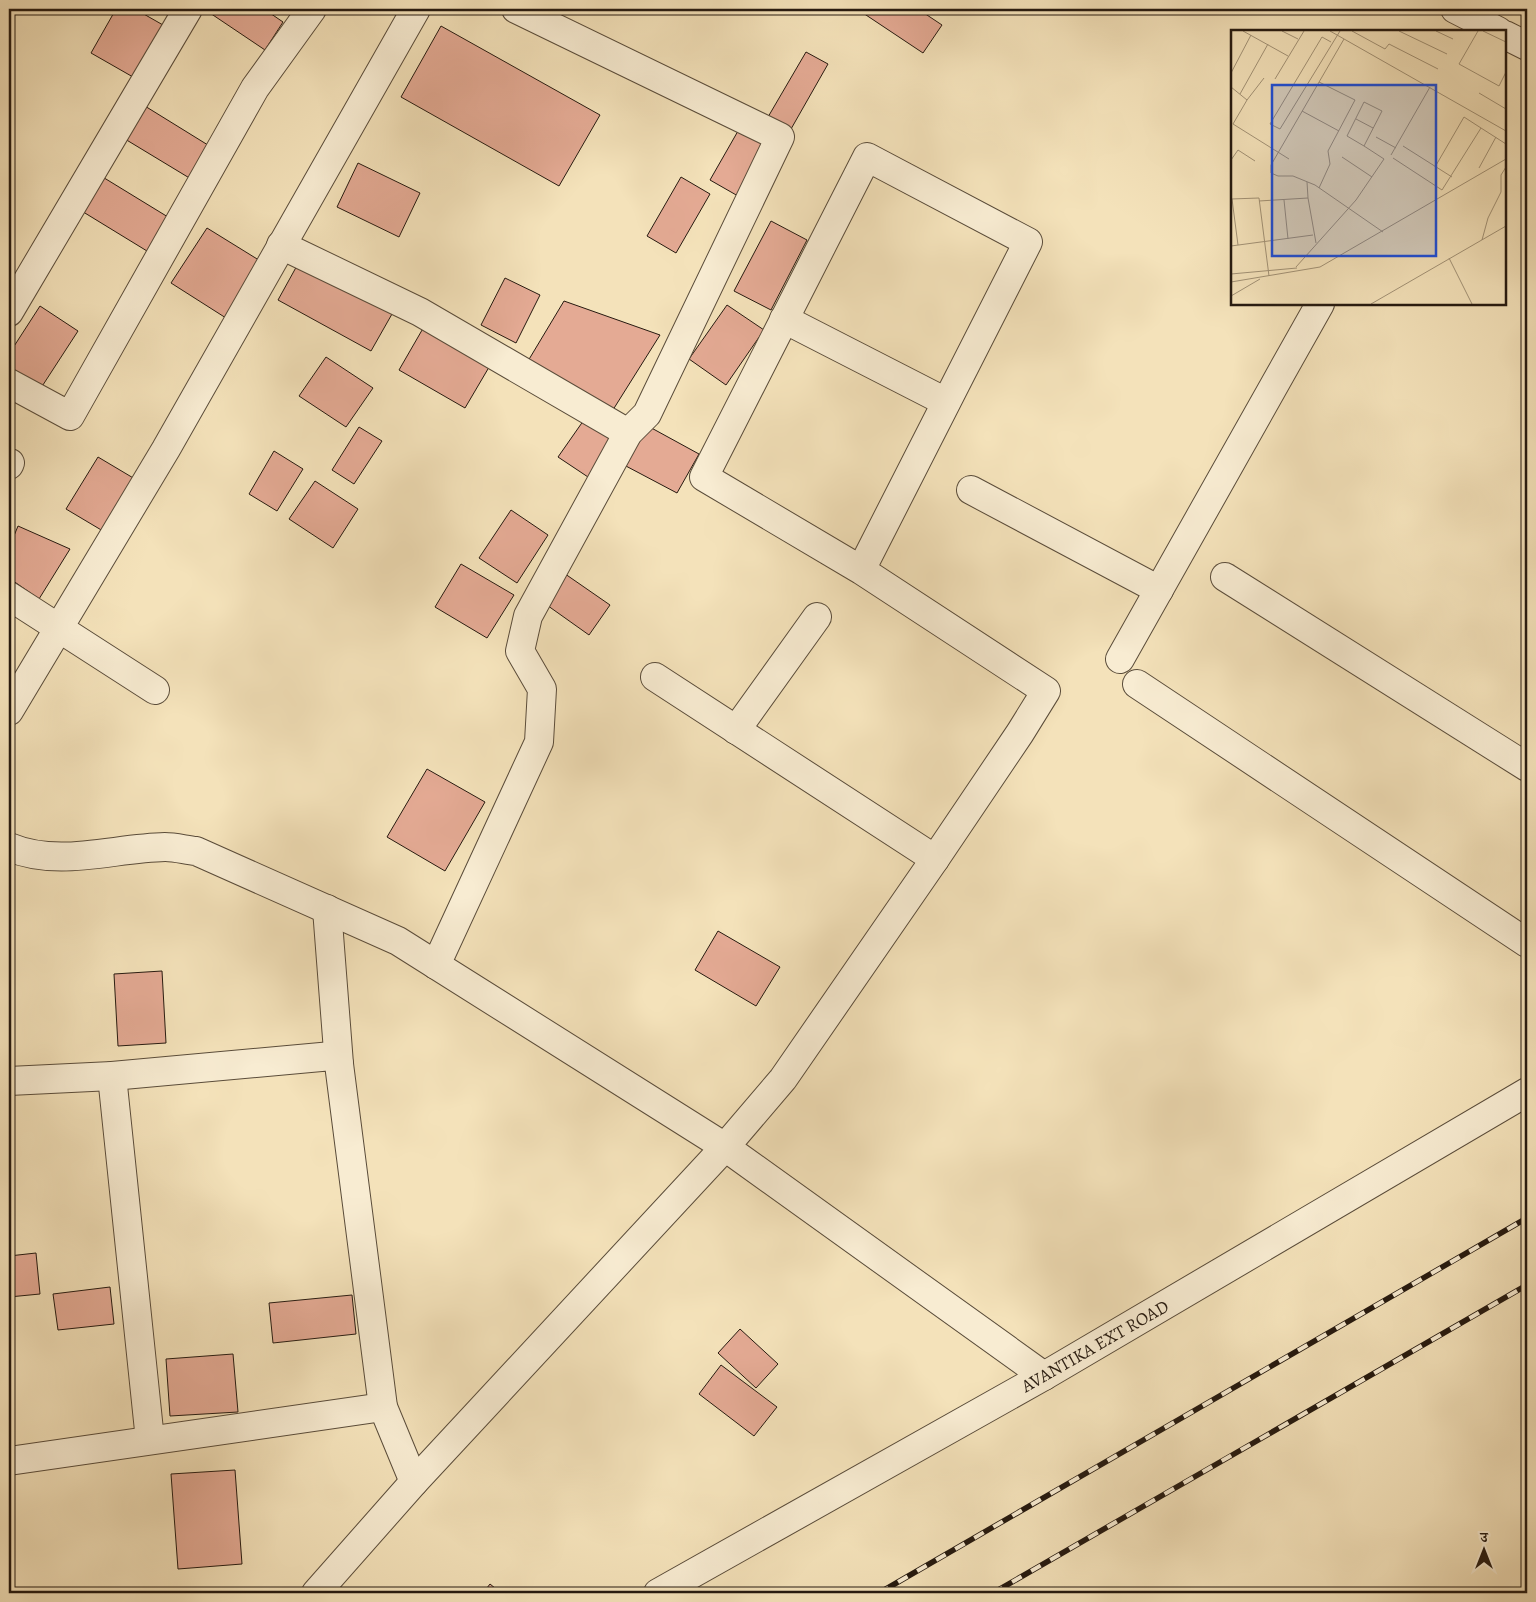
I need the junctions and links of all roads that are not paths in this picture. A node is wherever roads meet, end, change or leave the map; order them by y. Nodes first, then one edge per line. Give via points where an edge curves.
1 (188, 9) edge
2 (312, 9) edge
3 (416, 9) edge
4 (516, 9) edge
5 (1455, 9) edge
6 (1484, 28) edge
7 (1506, 36) edge
8 (1527, 46) edge
9 (281, 245) junction
10 (1319, 305) edge
11 (9, 312) edge
12 (784, 319) junction
13 (9, 383) edge
14 (946, 402) junction
15 (628, 433) junction
16 (971, 490) dead end
17 (861, 570) junction
18 (1225, 577) dead end
19 (1159, 590) junction
20 (9, 596) edge
21 (817, 617) dead end
22 (59, 627) junction
23 (1120, 659) dead end
24 (655, 677) dead end
25 (1137, 684) dead end
26 (155, 690) dead end
27 (9, 711) edge
28 (736, 730) junction
29 (1526, 765) edge
30 (9, 848) edge
31 (935, 859) junction
32 (327, 908) junction
33 (1527, 943) edge
34 (436, 965) junction
35 (339, 1064) junction
36 (112, 1076) junction
37 (9, 1080) edge
38 (1527, 1092) edge
39 (725, 1147) junction
40 (1044, 1376) junction
41 (383, 1407) junction
42 (150, 1440) junction
43 (9, 1461) edge
44 (414, 1482) junction
45 (316, 1593) edge
46 (658, 1593) edge

1 - 11 street
2 - 13 street via 255,88 70,416
3 - 9 street
4 - 15 street via 780,137 647,414
5 - 6 street
7 - 8 street
9 - 15 street via 420,312
9 - 22 street via 166,449
10 - 19 street
12 - 14 street
12 - 14 street via 867,157 1028,242
12 - 17 street via 704,477
14 - 17 street
15 - 34 street via 528,616 520,651 542,688 539,742
16 - 19 street
17 - 31 street via 1046,691
18 - 29 street
19 - 23 street
20 - 22 street
21 - 28 street
22 - 26 street
22 - 27 street
24 - 28 street
25 - 33 street
28 - 31 street
30 - 32 street via 55,858 166,847 196,851
31 - 39 street via 783,1079
32 - 34 street via 398,941
32 - 35 street
34 - 39 street
35 - 36 street via 332,1056
35 - 41 street
36 - 37 street
36 - 42 street
38 - 40 street, AVANTIKA EXT ROAD
39 - 40 street
39 - 44 street
40 - 46 street, AVANTIKA EXT ROAD
41 - 42 street
41 - 44 street
42 - 43 street
44 - 45 street

